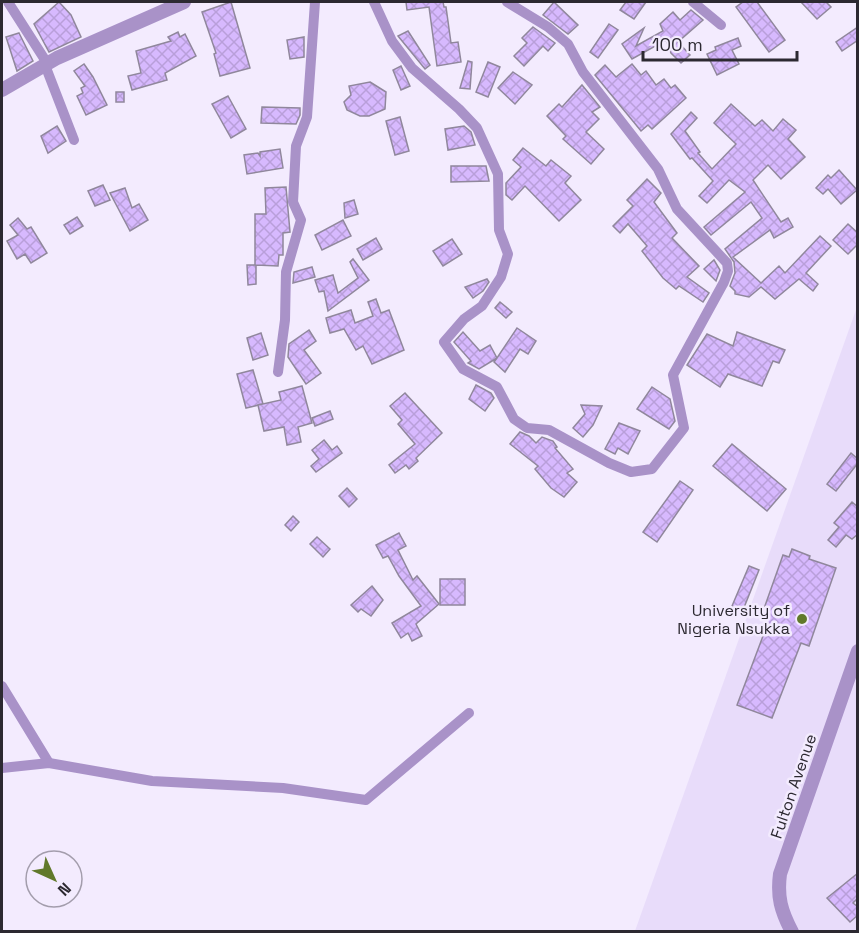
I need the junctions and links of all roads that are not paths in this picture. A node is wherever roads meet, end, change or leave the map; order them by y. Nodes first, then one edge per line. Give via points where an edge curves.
1 (8, 2) edge
2 (184, 2) edge
3 (315, 2) edge
4 (374, 2) edge
5 (507, 2) edge
6 (693, 2) edge
7 (722, 25) dead end
8 (47, 63) junction
9 (2, 90) edge
10 (74, 140) dead end
11 (278, 372) dead end
12 (858, 651) edge
13 (2, 686) edge
14 (469, 713) dead end
15 (49, 763) junction
16 (2, 768) edge
17 (792, 932) edge

1 - 8 street
2 - 8 street
3 - 11 street via 307,117 296,146 293,202 301,220 286,272
4 - 5 street via 392,41 412,68 477,129 498,174 499,230 508,254 501,277 482,306 444,342 463,369 497,387 514,419 527,428 549,430 631,472 652,469 684,428 673,375 724,282 727,263 676,209 658,169 583,72 568,44
6 - 7 street
8 - 9 street
8 - 10 street
12 - 17 street, Fulton Avenue via 780,874 781,911
13 - 15 street
14 - 15 street via 366,800 283,788 152,780
15 - 16 street

